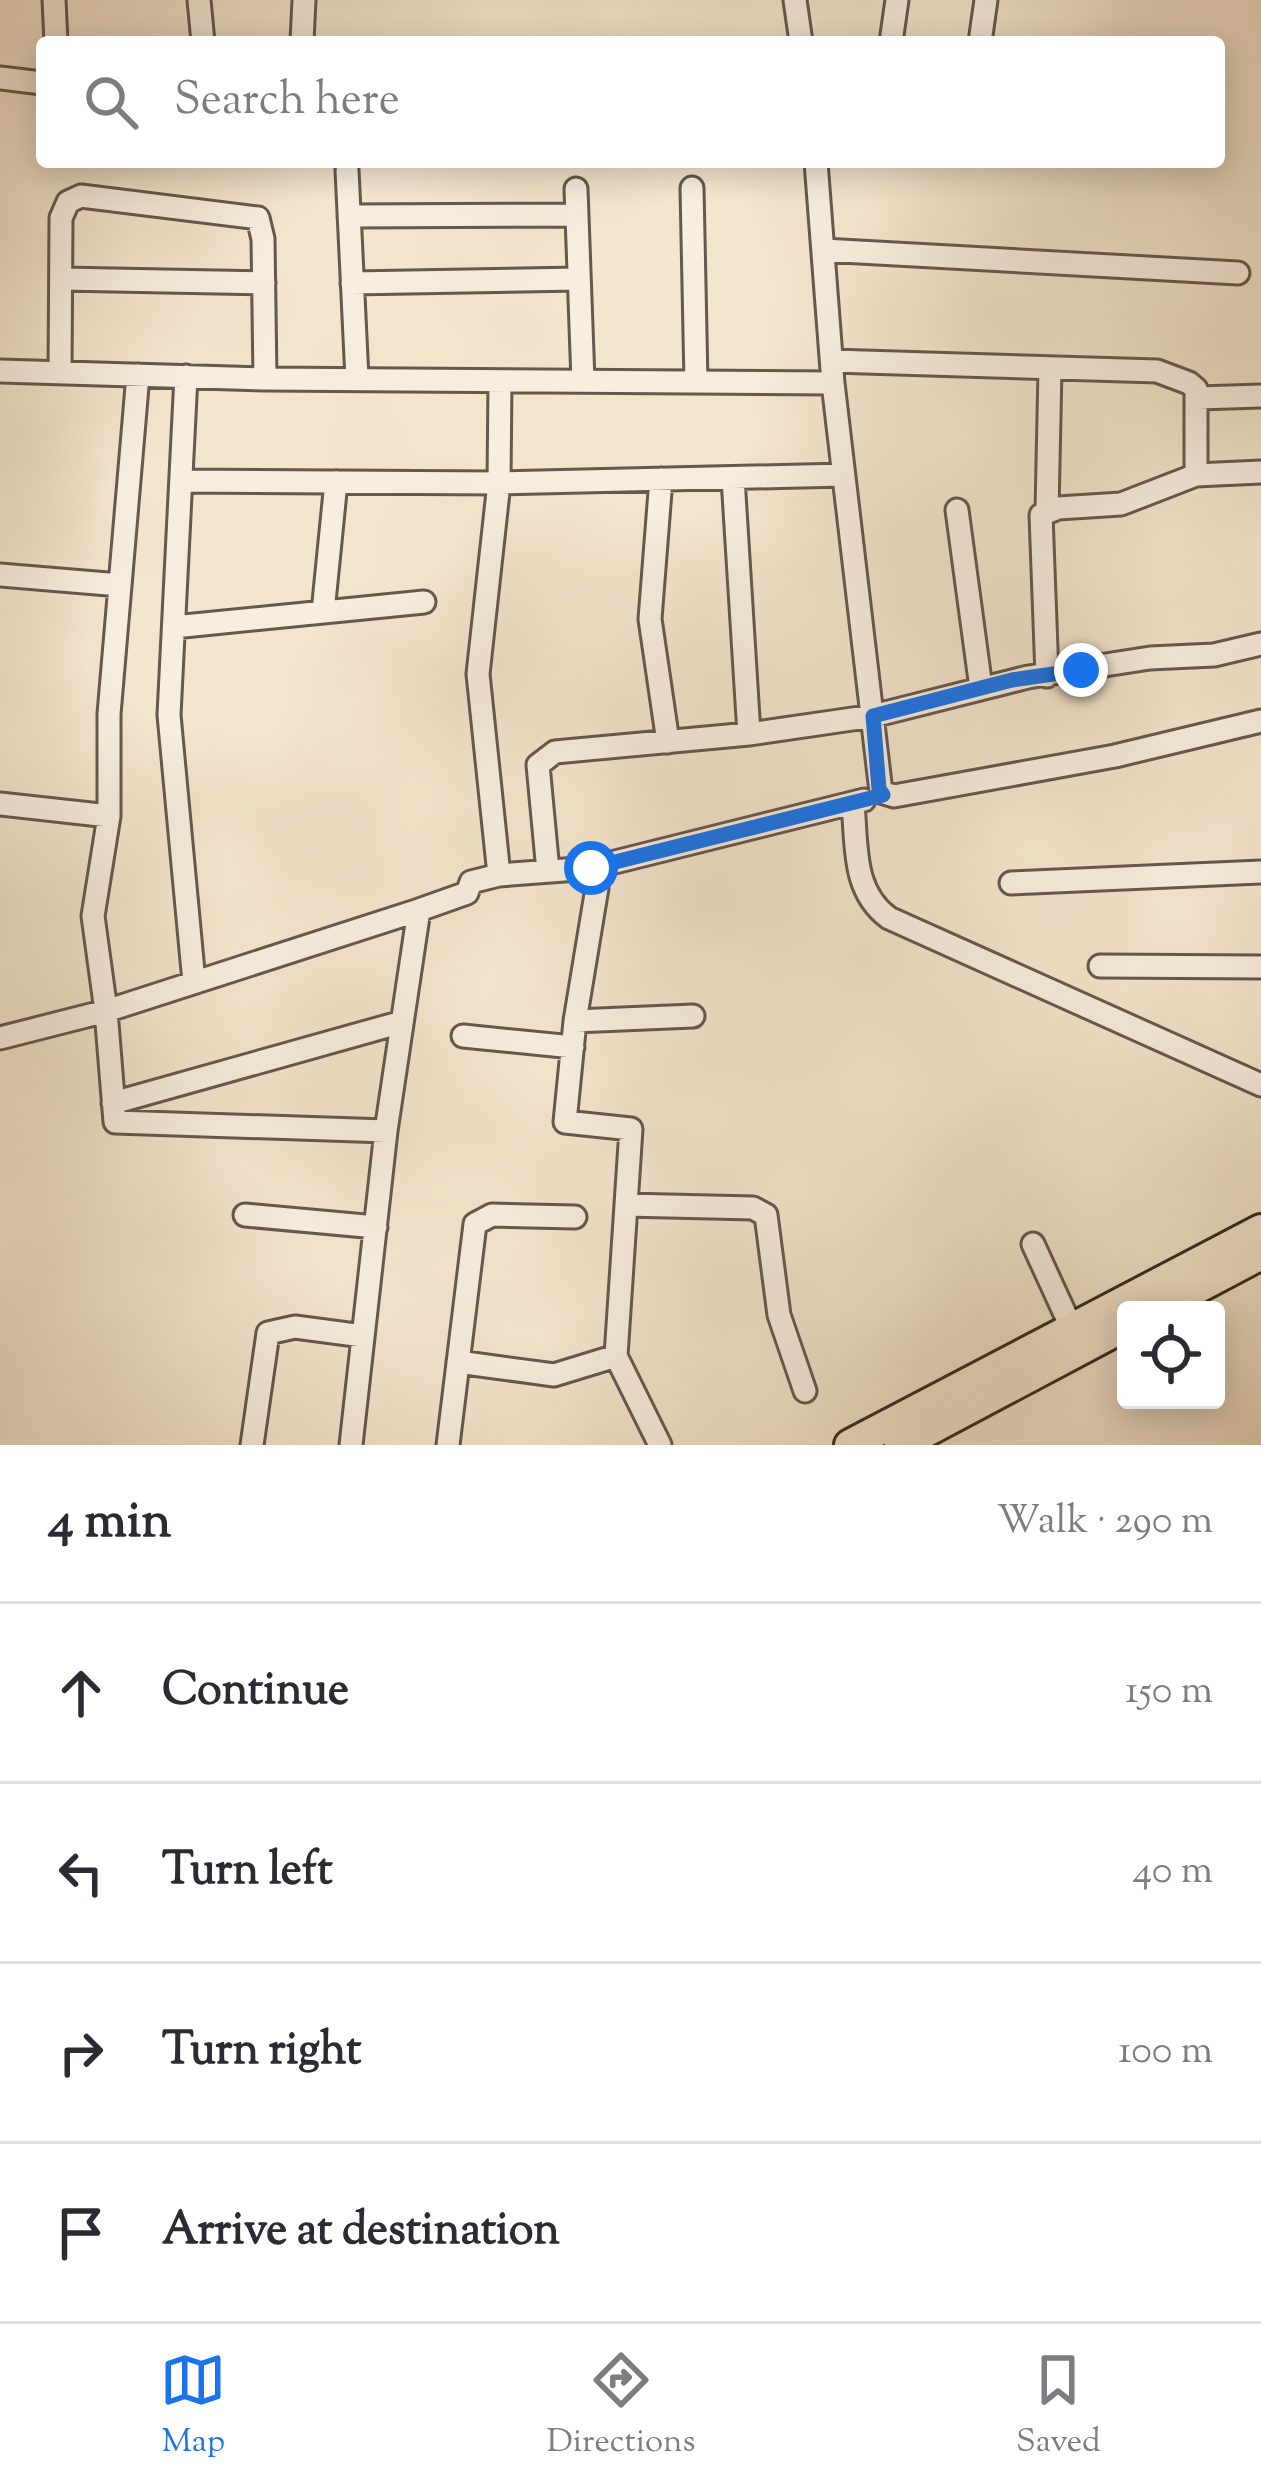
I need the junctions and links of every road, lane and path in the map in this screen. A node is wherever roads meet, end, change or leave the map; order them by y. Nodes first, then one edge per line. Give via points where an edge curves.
1 (53, 0) edge
2 (199, 0) edge
3 (304, 0) edge
4 (795, 0) edge
5 (897, 0) edge
6 (986, 0) edge
7 (56, 36) edge
8 (202, 36) edge
9 (302, 36) edge
10 (800, 36) edge
11 (892, 36) edge
12 (981, 36) edge
13 (0, 78) edge
14 (36, 81) edge
15 (816, 168) edge
16 (347, 170) dead end
17 (692, 188) dead end
18 (576, 189) dead end
19 (577, 215) junction
20 (349, 216) junction
21 (823, 250) junction
22 (1238, 273) dead end
23 (61, 279) junction
24 (579, 279) junction
25 (352, 283) junction
26 (264, 284) junction
27 (1050, 369) junction
28 (0, 371) edge
29 (832, 372) junction
30 (60, 373) junction
31 (138, 375) junction
32 (186, 376) junction
33 (265, 379) junction
34 (357, 380) junction
35 (500, 381) junction
36 (583, 381) junction
37 (696, 382) junction
38 (1261, 396) edge
39 (1198, 398) junction
40 (1261, 472) edge
41 (843, 475) junction
42 (1196, 475) junction
43 (733, 478) junction
44 (661, 479) junction
45 (182, 481) junction
46 (336, 482) junction
47 (500, 483) junction
48 (957, 510) dead end
49 (1047, 511) junction
50 (0, 575) edge
51 (120, 584) junction
52 (424, 602) dead end
53 (323, 612) junction
54 (174, 627) junction
55 (1261, 644) edge
56 (1047, 676) junction
57 (981, 688) junction
58 (873, 716) junction
59 (1261, 721) edge
60 (749, 734) junction
61 (668, 742) junction
62 (883, 795) junction
63 (0, 804) edge
64 (853, 804) junction
65 (109, 816) junction
66 (591, 868) junction
67 (548, 871) junction
68 (1261, 872) edge
69 (499, 874) junction
70 (1011, 883) dead end
71 (419, 910) junction
72 (1100, 966) dead end
73 (1261, 967) edge
74 (194, 982) junction
75 (106, 1011) junction
76 (693, 1016) dead end
77 (575, 1021) junction
78 (402, 1022) junction
79 (463, 1036) dead end
80 (0, 1038) edge
81 (573, 1047) junction
82 (1261, 1084) edge
83 (113, 1103) junction
84 (386, 1131) junction
85 (626, 1205) junction
86 (245, 1215) dead end
87 (575, 1217) dead end
88 (376, 1227) junction
89 (1261, 1229) edge
90 (1033, 1244) dead end
91 (1261, 1254) edge
92 (1172, 1301) edge
93 (1072, 1329) junction
94 (1117, 1330) edge
95 (363, 1336) junction
96 (616, 1356) junction
97 (458, 1362) junction
98 (805, 1390) dead end
99 (252, 1445) edge
100 (351, 1445) edge
101 (448, 1445) edge
102 (660, 1445) edge
103 (850, 1445) edge
104 (900, 1445) edge

1 - 7 street
2 - 8 street
3 - 9 street
4 - 10 street
5 - 11 street
6 - 12 street
13 - 14 street
15 - 21 street
16 - 20 street
17 - 37 street
18 - 19 street
19 - 20 street
19 - 24 street
20 - 25 street
21 - 22 street
21 - 29 street
23 - 26 street
23 - 26 street via 63,210 81,196 258,218
23 - 30 street
24 - 25 street
24 - 36 street
25 - 34 street
26 - 33 street
27 - 29 street
27 - 39 street via 1146,368 1189,382
27 - 49 street
28 - 30 street
29 - 37 street
29 - 41 street
30 - 31 street
31 - 32 street
31 - 51 street
32 - 33 street
32 - 45 street
33 - 34 street
34 - 35 street
35 - 36 street
35 - 47 street
36 - 37 street
38 - 39 street
39 - 42 street
40 - 42 street
41 - 43 street
41 - 58 street
42 - 49 street via 1120,504
43 - 44 street
43 - 60 street
44 - 47 street
44 - 61 street via 650,619
45 - 46 street
45 - 54 street
46 - 47 street
46 - 53 street
47 - 69 street via 478,674
48 - 57 street
49 - 56 street via 1039,522
50 - 51 street
51 - 65 street
52 - 53 street
53 - 54 street
54 - 74 street via 170,736
55 - 56 street
56 - 57 street
57 - 58 street
58 - 60 street
58 - 62 street
59 - 62 street
60 - 61 street
61 - 67 street via 540,760
62 - 64 street
63 - 65 street
64 - 66 street
64 - 82 street via 863,890 889,918
65 - 75 street via 93,916
66 - 67 street
66 - 77 street via 597,888
67 - 69 street
68 - 70 street
69 - 71 street
71 - 74 street
71 - 78 street
72 - 73 street
74 - 75 street
75 - 80 street
75 - 83 street
76 - 77 street
77 - 81 street
78 - 83 street
78 - 84 street
79 - 81 street
81 - 85 street via 565,1122 631,1129
83 - 84 street via 115,1122
84 - 88 street
85 - 96 street
85 - 98 street via 766,1215 779,1315
86 - 88 street
87 - 97 street via 492,1215 475,1225
88 - 95 street
89 - 93 highway
90 - 93 street
91 - 92 highway
93 - 103 highway
94 - 104 highway
95 - 99 street via 295,1327 268,1333
95 - 100 street
96 - 97 street via 548,1375
96 - 102 street
97 - 101 street

